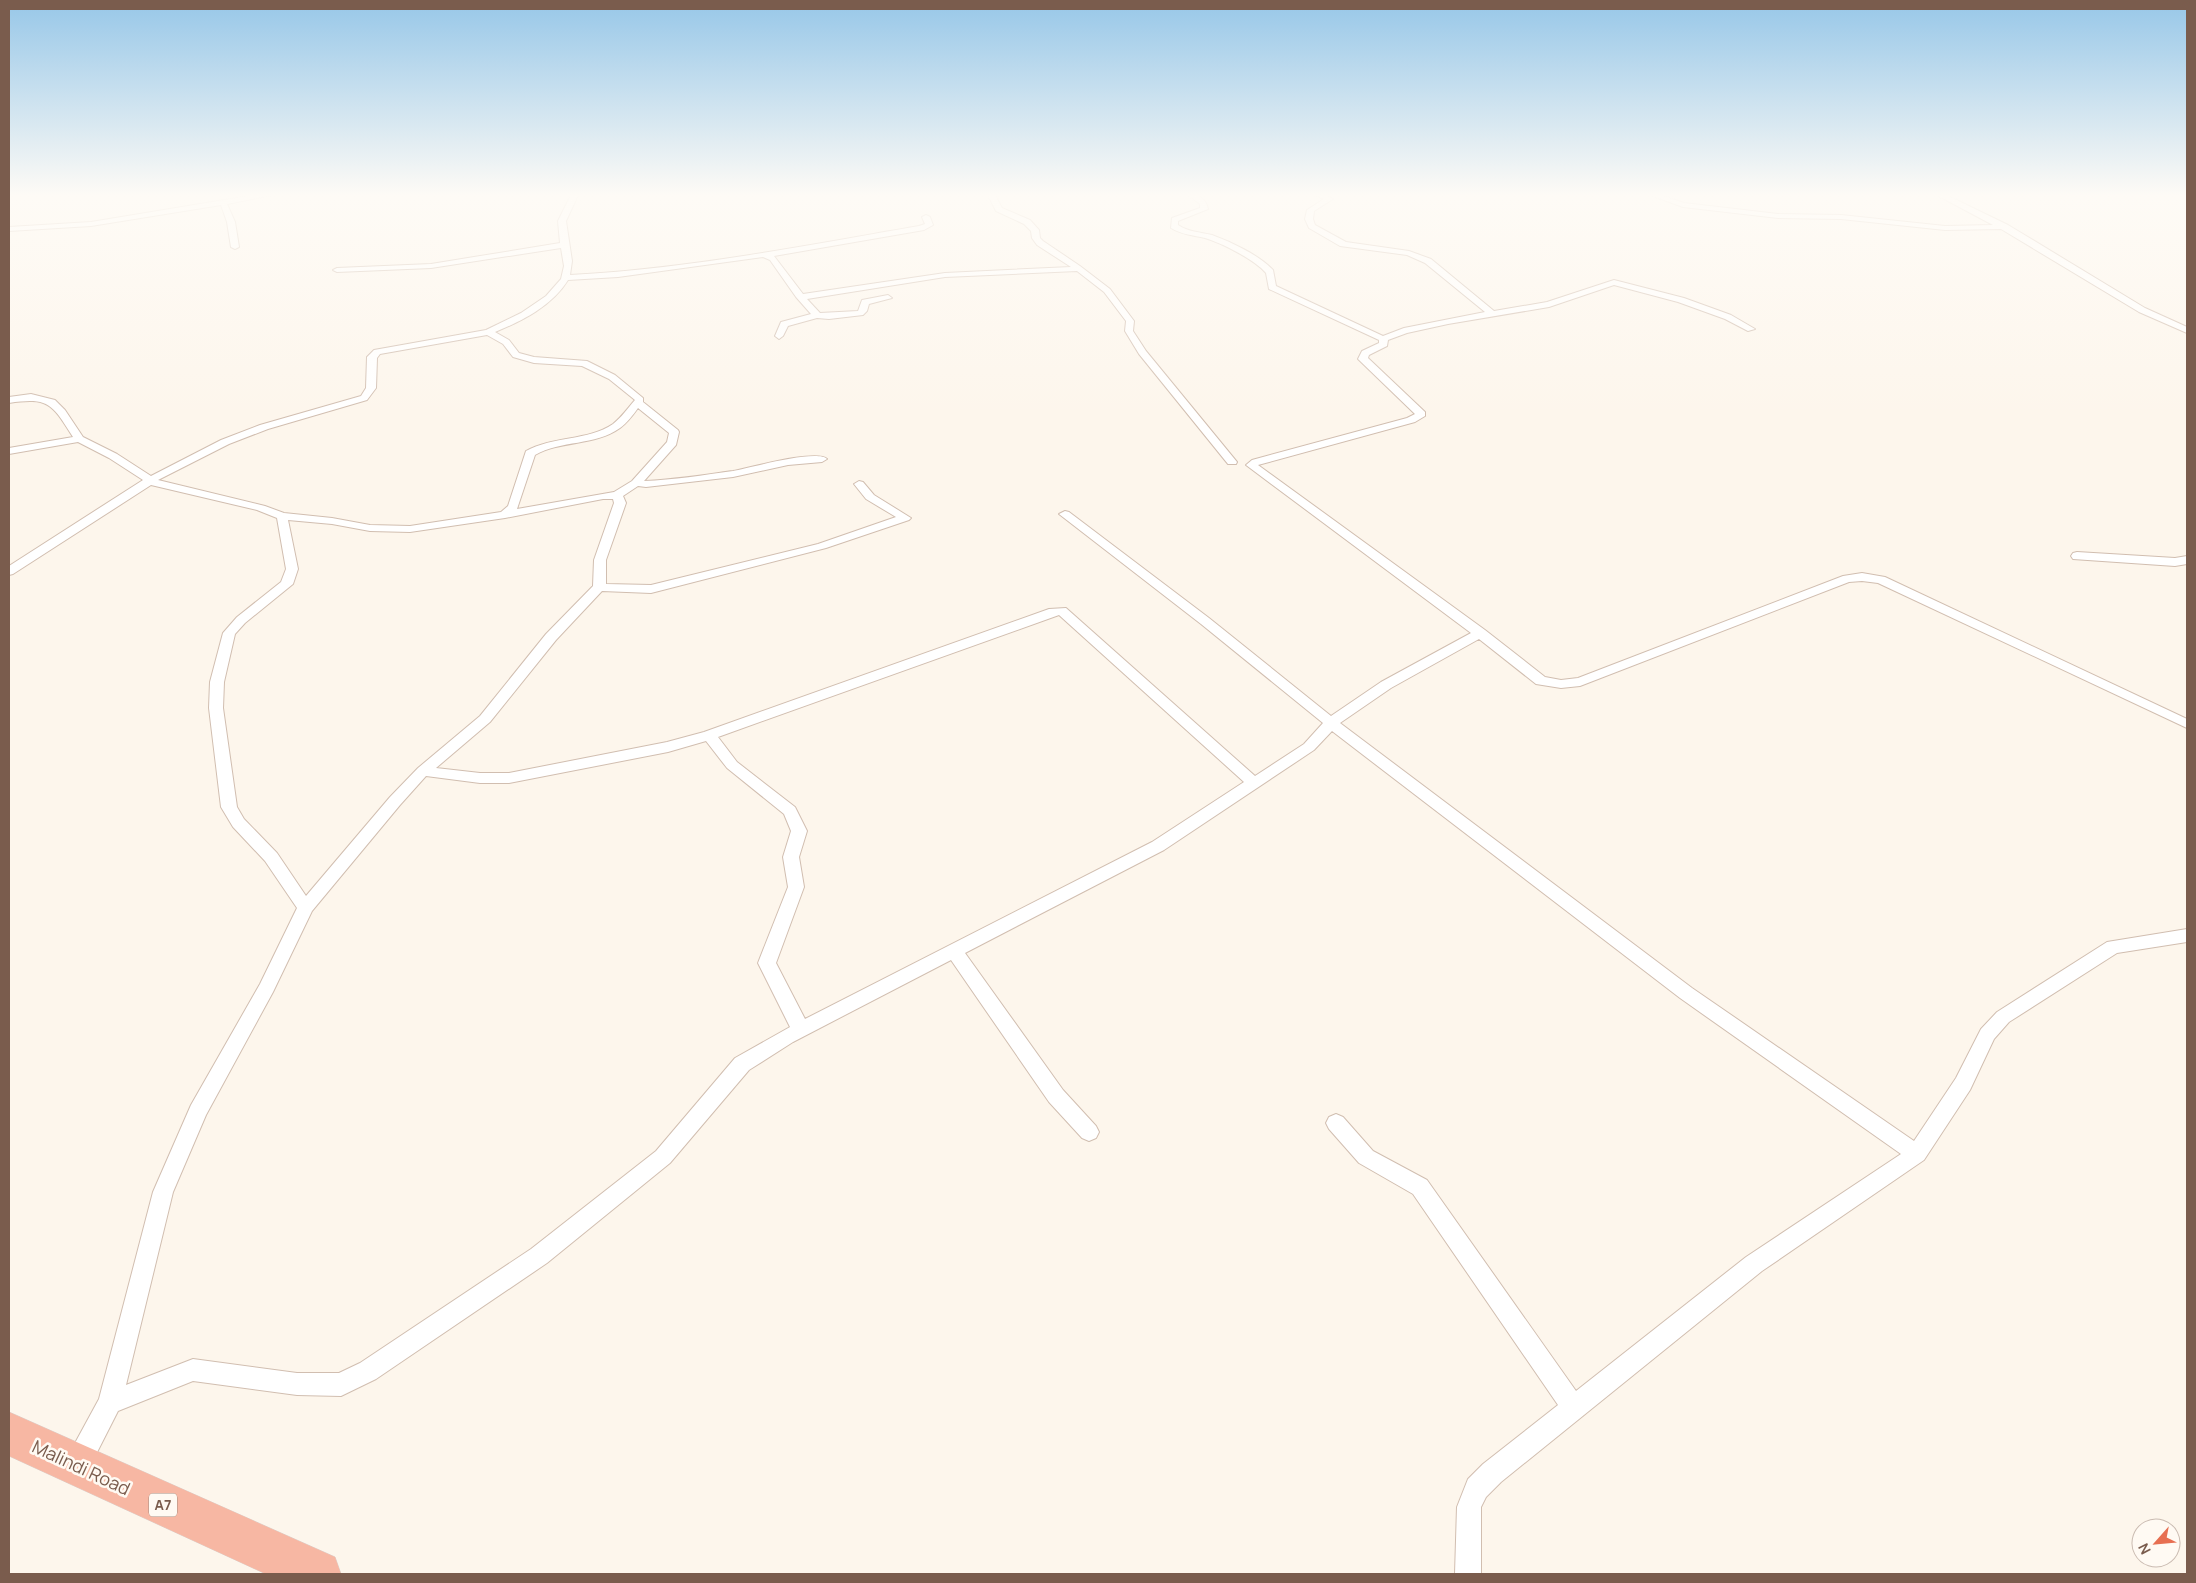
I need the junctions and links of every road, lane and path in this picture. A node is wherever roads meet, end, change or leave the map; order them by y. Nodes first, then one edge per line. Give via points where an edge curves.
1 (410, 267) edge
2 (568, 267) edge
3 (677, 267) edge
4 (779, 267) edge
5 (1263, 267) edge
6 (1435, 267) edge
7 (2070, 267) edge
8 (1077, 268) joint
9 (337, 270) dead end
10 (564, 278) junction
11 (801, 297) junction
12 (888, 298) dead end
13 (1493, 314) junction
14 (817, 315) junction
15 (1751, 329) dead end
16 (2187, 330) edge
17 (488, 332) junction
18 (780, 336) dead end
19 (1383, 339) junction
20 (9, 400) edge
21 (638, 403) junction
22 (79, 439) junction
23 (9, 451) edge
24 (822, 459) dead end
25 (1232, 462) dead end
26 (151, 480) junction
27 (636, 484) junction
28 (859, 484) dead end
29 (617, 495) junction
30 (1065, 514) dead end
31 (505, 515) junction
32 (282, 516) junction
33 (2077, 556) dead end
34 (2187, 560) edge
35 (9, 571) edge
36 (598, 587) junction
37 (1480, 633) junction
38 (1331, 723) junction
39 (2187, 724) edge
40 (709, 735) junction
41 (423, 771) junction
42 (1255, 784) junction
43 (305, 908) junction
44 (2187, 936) edge
45 (954, 951) junction
46 (801, 1030) junction
47 (1336, 1123) dead end
48 (1089, 1132) dead end
49 (1916, 1154) junction
50 (110, 1403) junction
51 (1574, 1408) junction
52 (9, 1434) edge
53 (77, 1466) junction
54 (318, 1574) edge
55 (1468, 1574) edge

1 - 9 street
2 - 10 street
3 - 10 street
4 - 11 street
5 - 19 street via 1270,272 1272,287
6 - 13 street
7 - 16 street via 2142,310
8 - 11 street via 945,275
8 - 25 street via 1111,295 1130,321 1129,331 1142,352
10 - 17 street via 556,291 536,308
11 - 14 street
12 - 14 street via 865,302 860,313
13 - 15 street via 1549,304 1614,282 1681,300
13 - 19 street via 1419,327
14 - 18 street via 784,324
17 - 21 street via 506,342 516,355 534,360 574,361 594,368 639,398
17 - 26 street via 377,352 372,357 371,388 364,398 246,433
19 - 37 street via 1384,344 1365,353 1363,359 1421,414 1418,417 1251,465
20 - 22 street via 31,397 52,402
21 - 27 street via 674,432 672,443
21 - 31 street via 607,431 544,446 530,453 513,507
22 - 23 street
22 - 26 street
24 - 27 street via 788,462 733,474
26 - 32 street via 165,487 261,508
26 - 35 street
27 - 29 street
28 - 36 street via 870,497 905,518 822,546 651,589
29 - 31 street
29 - 36 street via 620,503 606,536
30 - 38 street via 1205,620
31 - 32 street via 401,529
32 - 43 street via 291,577 287,584 240,620 229,633 217,682 216,708 229,806 238,823 271,857
33 - 34 street
36 - 41 street via 551,637 485,719
37 - 38 street via 1386,685
37 - 39 street via 1542,681 1580,682 1847,579 1862,577 1882,580
38 - 42 street via 1309,747
38 - 49 street via 1686,994
40 - 41 street via 659,750 509,778
40 - 42 street via 1062,611
40 - 46 street via 732,765 790,811 799,831 791,856 796,887 767,963
41 - 43 street
42 - 45 street via 1158,846
43 - 50 street via 198,1111 163,1192
44 - 49 street via 2113,947 2003,1017 1987,1034 1963,1084
45 - 46 street
45 - 48 street via 1056,1096
46 - 50 street via 742,1064 663,1157 539,1256 368,1371 341,1384 298,1384 193,1370
47 - 51 street via 1366,1157 1420,1186
49 - 51 street via 1754,1264
50 - 53 street
51 - 55 street via 1477,1488 1469,1506
52 - 53 highway, Malindi Road / A7
53 - 54 highway, Malindi Road / A7

